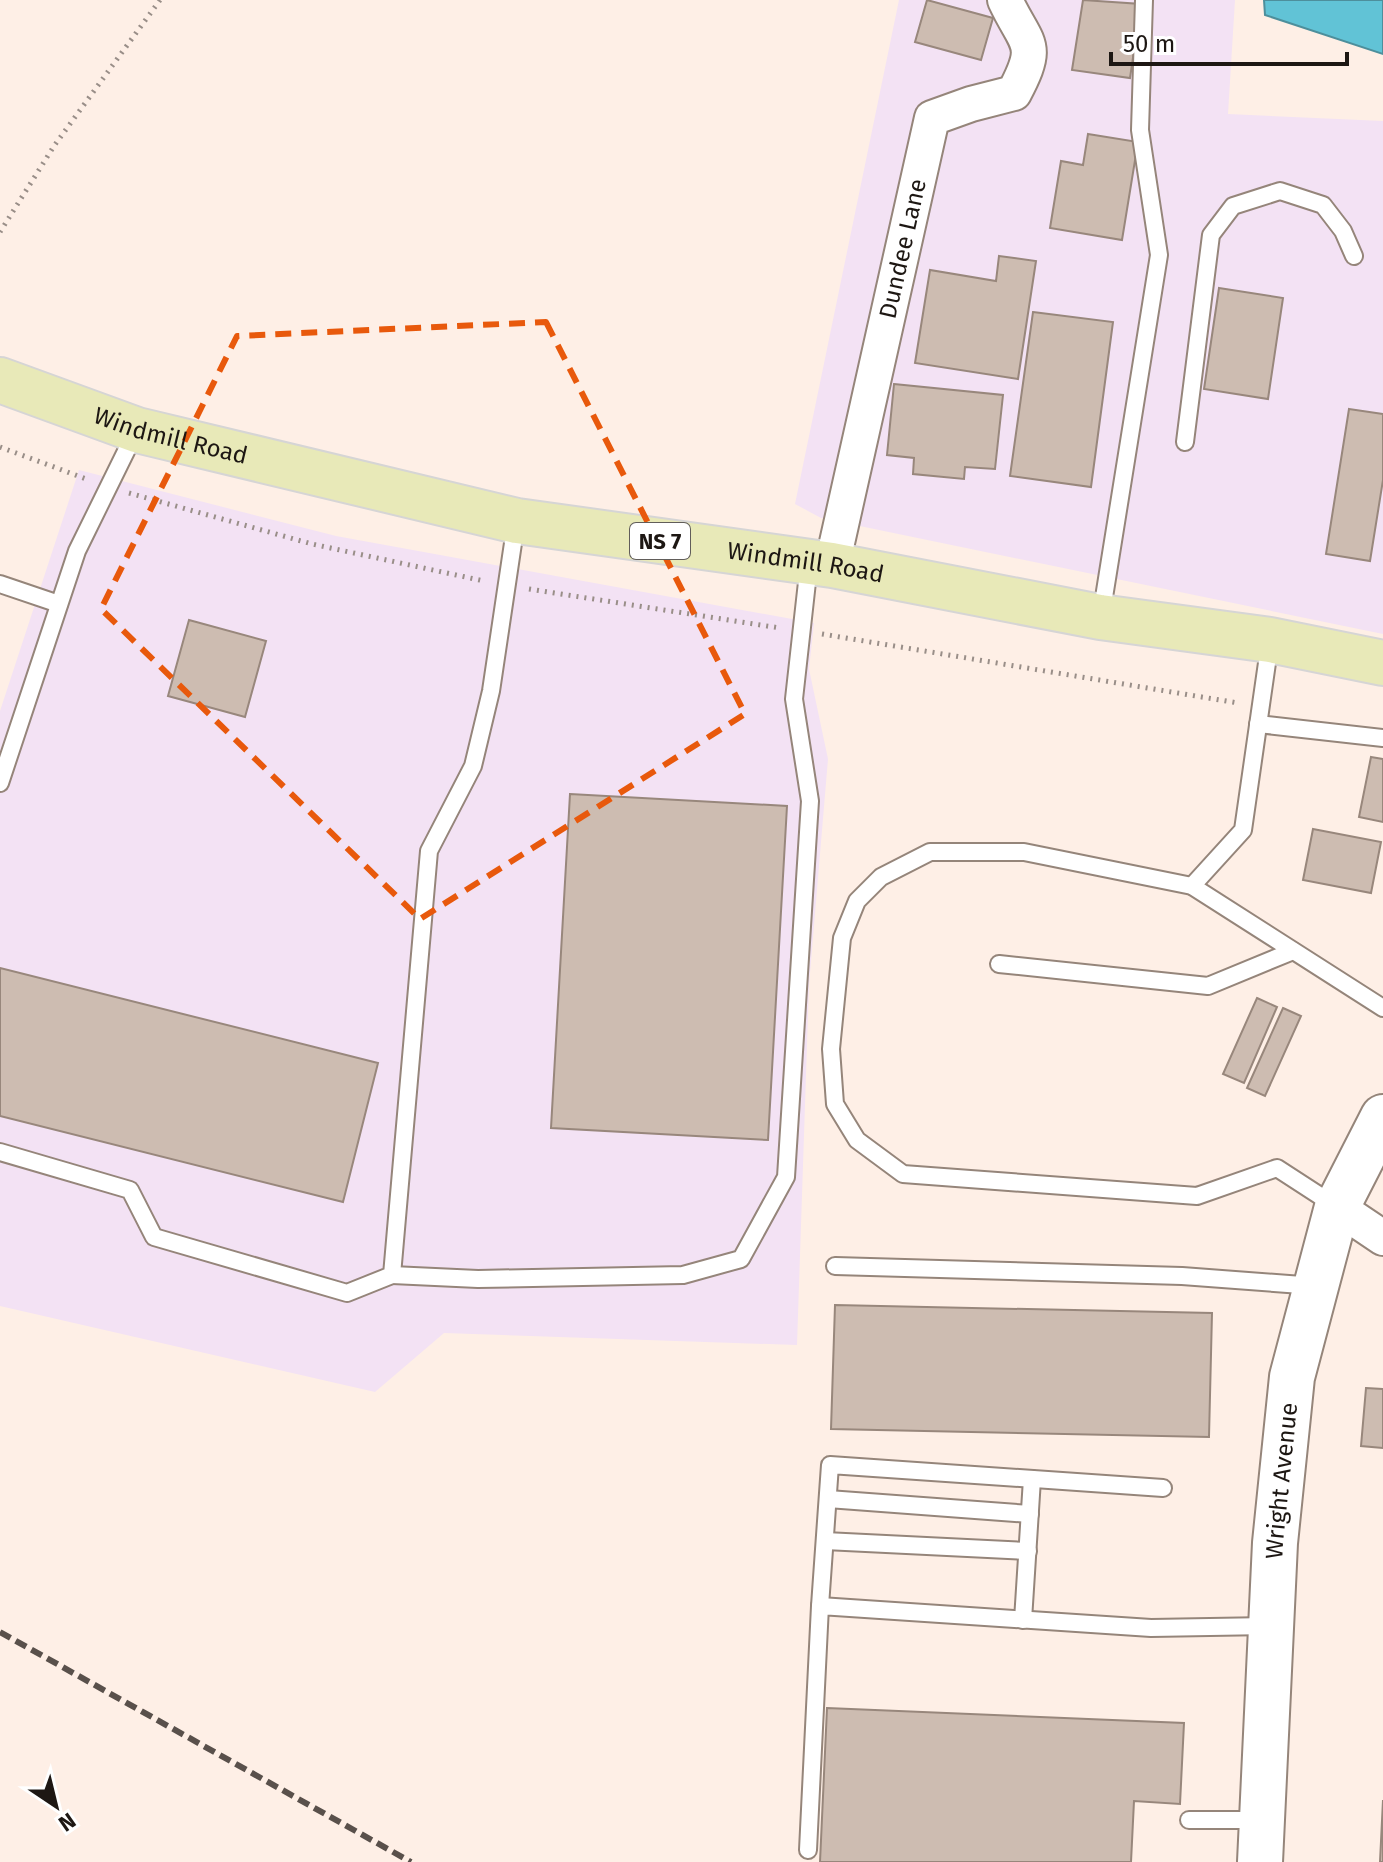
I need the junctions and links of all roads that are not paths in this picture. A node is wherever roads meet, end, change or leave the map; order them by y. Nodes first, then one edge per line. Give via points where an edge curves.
1 (1005, 0) edge
2 (1144, 0) edge
3 (1354, 256) dead end
4 (0, 380) edge
5 (137, 430) junction
6 (1185, 442) dead end
7 (517, 521) junction
8 (821, 564) junction
9 (0, 584) edge
10 (59, 604) junction
11 (1100, 617) junction
12 (1270, 640) junction
13 (1383, 663) edge
14 (1258, 724) junction
15 (1383, 738) edge
16 (0, 783) edge
17 (1192, 886) junction
18 (1293, 951) junction
19 (999, 964) dead end
20 (1383, 1008) edge
21 (1383, 1117) edge
22 (0, 1152) edge
23 (1337, 1207) junction
24 (1383, 1238) edge
25 (835, 1266) dead end
26 (392, 1275) junction
27 (1316, 1286) junction
28 (1032, 1479) junction
29 (1163, 1488) dead end
30 (828, 1499) junction
31 (1030, 1514) junction
32 (825, 1541) junction
33 (1028, 1551) junction
34 (820, 1606) junction
35 (1023, 1620) junction
36 (1271, 1626) junction
37 (1189, 1820) dead end
38 (1261, 1841) edge
39 (808, 1850) dead end

1 - 8 street, Dundee Lane via 1030,46 1029,66 1014,93 932,118
2 - 11 lane via 1140,130 1159,255
3 - 6 lane via 1323,205 1280,191 1233,206 1211,235
4 - 5 main road, Windmill Road / NS 7
5 - 7 main road, Windmill Road / NS 7
5 - 10 lane via 77,551
7 - 8 main road, Windmill Road / NS 7
7 - 26 lane via 491,691 473,766 429,851
8 - 11 main road, Windmill Road / NS 7
8 - 26 lane via 802,631 794,699 810,801 786,1177 741,1259 683,1275
9 - 10 lane
10 - 16 lane
11 - 12 main road, Windmill Road / NS 7
12 - 13 main road, Windmill Road / NS 7
12 - 14 lane
14 - 15 lane
14 - 17 lane via 1243,830
17 - 18 lane
17 - 23 lane via 1024,852 930,852 881,877 857,901 842,938 831,1049 835,1104 857,1140 903,1174 1197,1196 1277,1168
18 - 19 lane via 1208,986
18 - 20 lane
21 - 23 main road, Wright Avenue
22 - 26 lane via 130,1190 154,1237 347,1293
23 - 24 street
23 - 27 main road, Wright Avenue
25 - 27 lane via 1182,1276
27 - 36 main road, Wright Avenue via 1292,1377
28 - 29 lane
28 - 30 lane via 830,1465
28 - 31 lane
30 - 31 lane
30 - 32 lane
31 - 33 lane
32 - 33 lane
32 - 34 lane
33 - 35 lane
34 - 35 lane
34 - 39 lane
35 - 36 lane via 1151,1628
36 - 38 main road, Wright Avenue
37 - 38 lane

